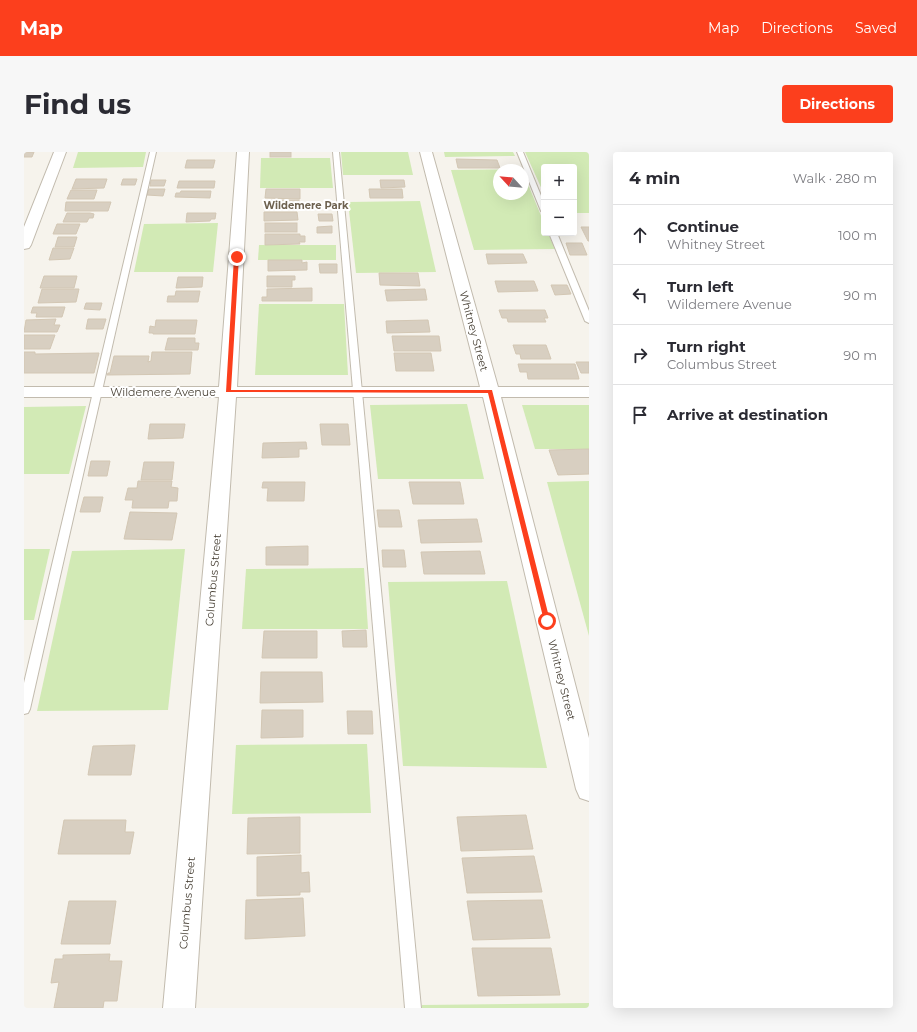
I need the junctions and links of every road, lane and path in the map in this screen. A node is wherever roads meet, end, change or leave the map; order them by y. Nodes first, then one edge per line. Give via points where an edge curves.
1 (60, 152) edge
2 (153, 152) edge
3 (243, 152) edge
4 (336, 152) edge
5 (426, 152) edge
6 (520, 152) edge
7 (541, 204) edge
8 (554, 236) edge
9 (24, 245) edge
10 (589, 321) edge
11 (228, 391) junction
12 (358, 391) junction
13 (490, 391) junction
14 (24, 392) edge
15 (99, 392) junction
16 (589, 392) edge
17 (24, 709) edge
18 (589, 789) edge
19 (179, 1008) edge
20 (413, 1008) edge

1 - 9 street
2 - 15 lane
3 - 11 street, Columbus Street
4 - 12 lane
5 - 13 street, Whitney Street
6 - 7 lane
8 - 10 lane
11 - 12 street, Wildemere Avenue
11 - 15 street, Wildemere Avenue
11 - 19 street, Columbus Street
12 - 13 street, Wildemere Avenue
12 - 20 lane
13 - 16 street, Wildemere Avenue
13 - 18 street, Whitney Street
14 - 15 street, Wildemere Avenue
15 - 17 lane

